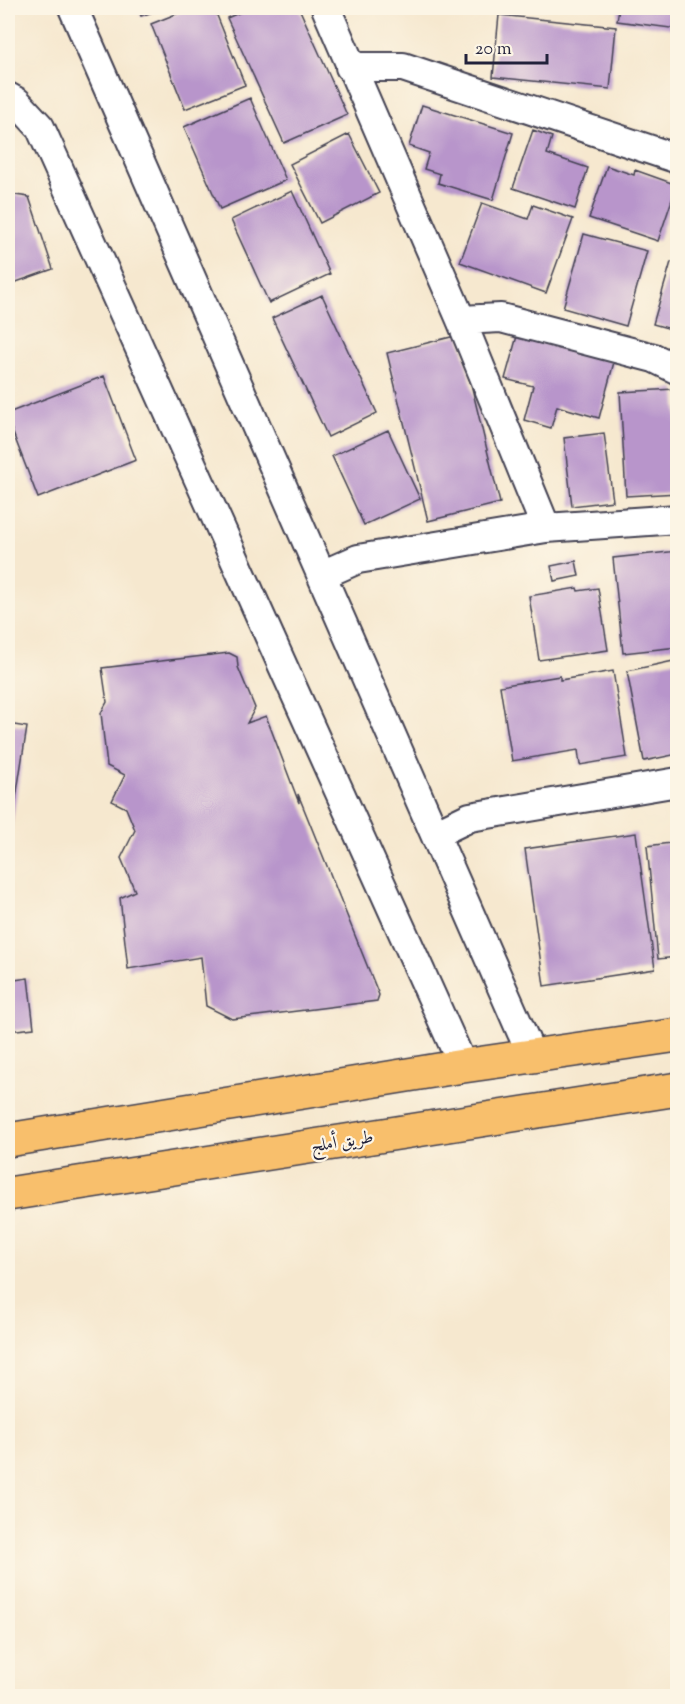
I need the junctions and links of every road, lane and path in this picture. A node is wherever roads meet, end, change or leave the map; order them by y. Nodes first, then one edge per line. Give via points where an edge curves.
1 (73, 8) edge
2 (326, 8) edge
3 (350, 67) junction
4 (8, 97) edge
5 (678, 159) edge
6 (461, 320) junction
7 (678, 369) edge
8 (678, 519) edge
9 (546, 528) junction
10 (322, 575) junction
11 (678, 782) edge
12 (435, 834) junction
13 (678, 1035) edge
14 (532, 1056) junction
15 (463, 1066) junction
16 (678, 1089) edge
17 (8, 1140) edge
18 (8, 1194) edge

1 - 10 street
2 - 3 street
3 - 5 street via 403,67
3 - 6 street
4 - 15 street via 40,127
6 - 7 street via 501,318 654,358
6 - 9 street
8 - 9 street
9 - 10 street via 358,559
10 - 12 street
11 - 12 street via 470,817
12 - 14 street
13 - 14 highway
14 - 15 highway
15 - 17 highway
16 - 18 highway, طريق أملج

